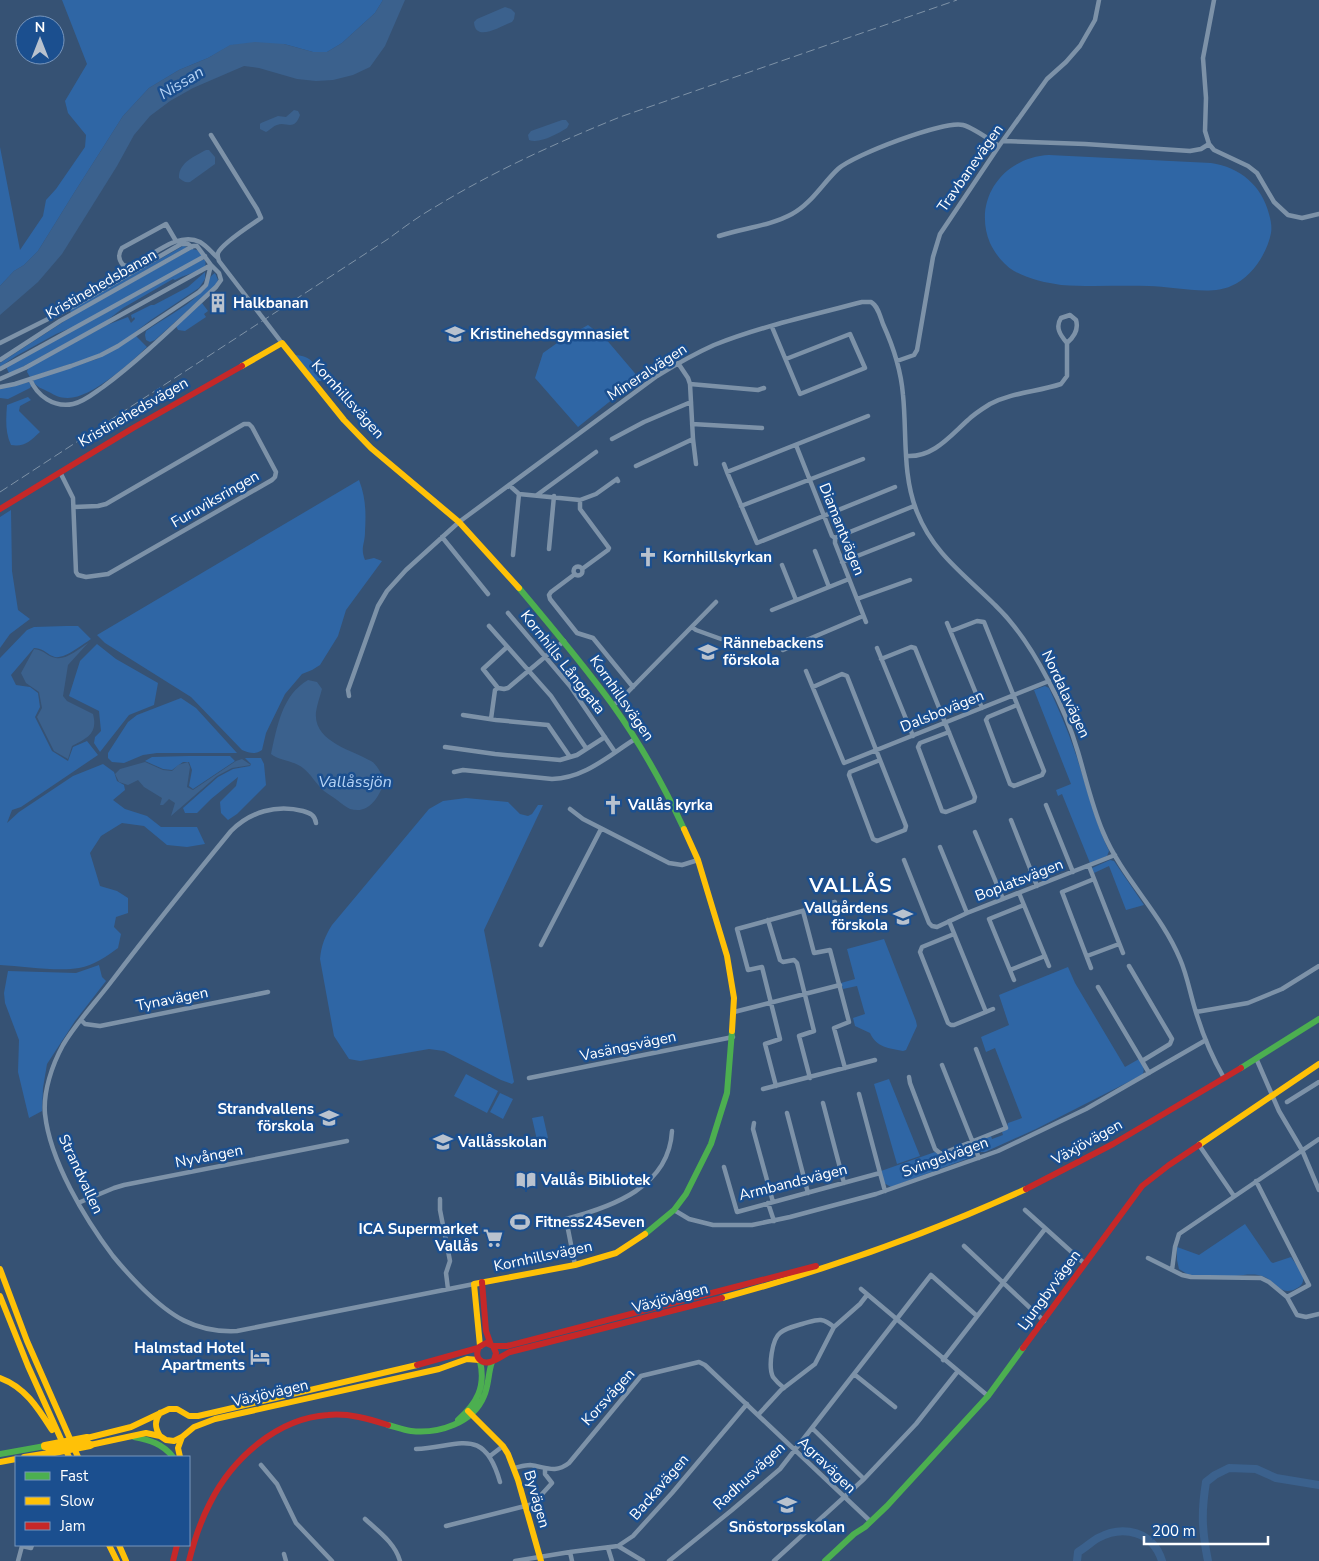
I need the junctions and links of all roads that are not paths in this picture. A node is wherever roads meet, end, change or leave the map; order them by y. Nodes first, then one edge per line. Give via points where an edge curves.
1 (1099, 0) edge
2 (1214, 0) edge
3 (212, 135) dead end
4 (1003, 141) junction
5 (1209, 144) junction
6 (999, 146) junction
7 (1319, 214) edge
8 (719, 236) dead end
9 (176, 241) junction
10 (195, 245) junction
11 (205, 256) junction
12 (218, 258) junction
13 (211, 265) junction
14 (876, 306) joint
15 (772, 327) junction
16 (282, 342) junction
17 (0, 343) edge
18 (1067, 343) junction
19 (786, 359) junction
20 (0, 360) edge
21 (897, 361) junction
22 (678, 363) junction
23 (0, 369) edge
24 (0, 379) edge
25 (30, 379) junction
26 (690, 384) junction
27 (0, 387) edge
28 (764, 388) dead end
29 (691, 402) junction
30 (868, 416) dead end
31 (692, 424) junction
32 (762, 428) dead end
33 (612, 439) dead end
34 (693, 439) junction
35 (796, 446) junction
36 (596, 452) dead end
37 (906, 456) junction
38 (863, 459) dead end
39 (696, 464) dead end
40 (724, 464) dead end
41 (636, 466) dead end
42 (60, 471) junction
43 (727, 472) junction
44 (809, 480) junction
45 (618, 481) dead end
46 (509, 485) junction
47 (895, 487) dead end
48 (519, 494) junction
49 (537, 495) junction
50 (554, 496) junction
51 (580, 500) junction
52 (74, 506) junction
53 (741, 506) junction
54 (914, 506) junction
55 (0, 508) edge
56 (824, 516) junction
57 (459, 522) junction
58 (913, 534) dead end
59 (442, 537) junction
60 (835, 538) junction
61 (549, 549) dead end
62 (815, 551) dead end
63 (513, 555) dead end
64 (842, 562) junction
65 (782, 565) dead end
66 (849, 579) junction
67 (910, 580) dead end
68 (829, 586) junction
69 (488, 594) dead end
70 (796, 600) junction
71 (857, 600) junction
72 (716, 602) dead end
73 (772, 610) dead end
74 (508, 613) dead end
75 (863, 616) junction
76 (866, 622) dead end
77 (947, 623) dead end
78 (489, 626) dead end
79 (692, 627) junction
80 (950, 631) junction
81 (720, 639) dead end
82 (564, 641) junction
83 (507, 647) junction
84 (877, 648) dead end
85 (783, 650) dead end
86 (545, 657) junction
87 (882, 659) junction
88 (529, 670) junction
89 (806, 671) dead end
90 (1049, 681) junction
91 (633, 687) junction
92 (813, 687) junction
93 (497, 689) junction
94 (1014, 695) junction
95 (349, 696) dead end
96 (613, 705) junction
97 (1017, 705) junction
98 (982, 708) junction
99 (463, 716) dead end
100 (491, 719) junction
101 (946, 722) junction
102 (949, 732) junction
103 (912, 736) junction
104 (605, 737) junction
105 (635, 739) junction
106 (445, 747) dead end
107 (586, 748) junction
108 (876, 750) junction
109 (615, 752) junction
110 (570, 757) junction
111 (880, 760) junction
112 (454, 772) dead end
113 (1046, 805) dead end
114 (570, 809) dead end
115 (1011, 820) dead end
116 (316, 822) dead end
117 (601, 829) junction
118 (975, 832) dead end
119 (940, 847) dead end
120 (1114, 855) junction
121 (698, 860) junction
122 (904, 860) dead end
123 (1089, 866) junction
124 (1074, 872) junction
125 (1094, 879) junction
126 (1037, 886) junction
127 (1019, 893) junction
128 (1003, 899) junction
129 (835, 902) dead end
130 (1024, 905) junction
131 (803, 911) junction
132 (967, 913) junction
133 (768, 920) junction
134 (949, 921) junction
135 (954, 934) junction
136 (1119, 944) junction
137 (542, 945) dead end
138 (1123, 953) dead end
139 (1045, 956) junction
140 (1087, 956) junction
141 (1049, 966) dead end
142 (1129, 966) dead end
143 (1319, 966) edge
144 (1091, 968) dead end
145 (1010, 970) junction
146 (1014, 980) dead end
147 (840, 985) junction
148 (1098, 987) dead end
149 (268, 992) dead end
150 (805, 995) junction
151 (771, 1004) junction
152 (993, 1009) dead end
153 (734, 1012) junction
154 (986, 1012) junction
155 (1196, 1012) junction
156 (1319, 1018) edge
157 (81, 1020) junction
158 (732, 1037) junction
159 (1206, 1040) junction
160 (976, 1049) dead end
161 (1256, 1058) junction
162 (875, 1060) dead end
163 (1142, 1061) junction
164 (1319, 1064) edge
165 (942, 1065) dead end
166 (845, 1068) junction
167 (1149, 1073) junction
168 (909, 1077) dead end
169 (529, 1078) dead end
170 (810, 1078) junction
171 (1224, 1078) junction
172 (1319, 1082) edge
173 (776, 1086) junction
174 (763, 1090) dead end
175 (859, 1094) dead end
176 (1273, 1095) junction
177 (823, 1102) dead end
178 (1288, 1102) dead end
179 (787, 1113) dead end
180 (754, 1123) dead end
181 (672, 1131) dead end
182 (1319, 1139) edge
183 (347, 1141) dead end
184 (973, 1141) junction
185 (1199, 1145) junction
186 (1302, 1150) junction
187 (979, 1158) junction
188 (724, 1168) dead end
189 (880, 1173) junction
190 (1256, 1181) junction
191 (844, 1183) junction
192 (1319, 1190) edge
193 (808, 1192) junction
194 (885, 1192) junction
195 (1234, 1196) junction
196 (440, 1199) dead end
197 (770, 1203) junction
198 (78, 1204) junction
199 (674, 1210) junction
200 (1025, 1210) dead end
201 (774, 1221) junction
202 (1045, 1229) junction
203 (964, 1246) dead end
204 (852, 1257) junction
205 (1148, 1258) dead end
206 (575, 1264) junction
207 (1085, 1264) junction
208 (0, 1269) edge
209 (1172, 1270) junction
210 (478, 1283) junction
211 (1002, 1283) junction
212 (448, 1289) junction
213 (861, 1289) dead end
214 (867, 1295) junction
215 (0, 1296) edge
216 (1287, 1297) junction
217 (1319, 1314) edge
218 (977, 1316) junction
219 (897, 1319) junction
220 (1044, 1321) junction
221 (834, 1327) junction
222 (492, 1346) junction
223 (479, 1347) junction
224 (480, 1360) junction
225 (944, 1360) junction
226 (493, 1361) junction
227 (958, 1371) junction
228 (854, 1374) junction
229 (0, 1378) edge
230 (784, 1388) junction
231 (988, 1396) junction
232 (747, 1404) junction
233 (895, 1407) dead end
234 (160, 1413) junction
235 (470, 1413) junction
236 (185, 1415) junction
237 (758, 1415) junction
238 (812, 1428) junction
239 (184, 1435) junction
240 (130, 1437) junction
241 (163, 1438) junction
242 (88, 1441) junction
243 (503, 1446) junction
244 (47, 1449) junction
245 (416, 1449) dead end
246 (795, 1451) junction
247 (0, 1454) edge
248 (68, 1455) edge
249 (27, 1456) edge
250 (79, 1456) edge
251 (172, 1456) edge
252 (172, 1456) edge
253 (180, 1456) edge
254 (490, 1456) junction
255 (15, 1459) edge
256 (0, 1462) edge
257 (261, 1466) dead end
258 (514, 1468) junction
259 (545, 1468) junction
260 (864, 1479) junction
261 (500, 1482) dead end
262 (844, 1498) junction
263 (525, 1506) junction
264 (365, 1519) dead end
265 (870, 1522) junction
266 (446, 1526) dead end
267 (22, 1546) edge
268 (110, 1546) edge
269 (119, 1546) edge
270 (177, 1546) edge
271 (618, 1546) junction
272 (608, 1548) junction
273 (570, 1552) junction
274 (284, 1554) dead end
275 (540, 1559) edge
276 (18, 1561) edge
277 (117, 1561) edge
278 (126, 1561) edge
279 (173, 1561) edge
280 (189, 1561) edge
281 (286, 1561) edge
282 (332, 1561) edge
283 (400, 1561) edge
284 (515, 1561) edge
285 (572, 1561) edge
286 (612, 1561) edge
287 (643, 1561) edge
288 (670, 1561) edge
289 (774, 1561) edge
290 (825, 1561) edge

1 - 4 street, Travbanevägen via 1095,20 1080,46 1047,79
2 - 5 street via 1203,58 1205,130
3 - 12 street via 260,218 219,250
4 - 5 street via 1190,151
4 - 6 street, Travbanevägen
5 - 7 street via 1214,150 1257,173 1274,202 1288,215 1302,218
6 - 8 street via 962,124 943,126 874,149 849,161 790,215
6 - 21 street, Travbanevägen via 940,234 933,257 918,350 914,355
9 - 9 street via 129,267 122,265 119,258 122,248 166,224
9 - 10 street via 188,238
10 - 11 street
10 - 12 street, Kornhillsvägen
10 - 17 street via 181,244 74,306
10 - 20 street, Kristinehedsbanan
11 - 13 street
11 - 23 street
12 - 16 street, Kornhillsvägen
13 - 24 street
13 - 25 street via 206,285 199,292 118,346 88,360
13 - 25 street via 219,273 219,284 129,366 84,400 74,404 47,400 38,394
14 - 15 street, Mineralvägen via 867,301
14 - 21 street, Nordalavägen
15 - 19 street
15 - 22 street, Mineralvägen via 721,343
16 - 42 main road, Kristinehedsvägen
16 - 57 main road, Kornhillsvägen via 333,408 371,448
18 - 18 street via 1078,325 1070,315 1061,318 1058,326
18 - 37 street via 1067,376 1061,384 1022,392 991,404 942,444 926,453
19 - 19 street via 800,394 865,368 850,334
21 - 37 street, Nordalavägen via 903,395
22 - 26 street
22 - 46 street, Mineralvägen
25 - 27 street
26 - 28 street
26 - 29 street
29 - 31 street
29 - 33 street
30 - 35 street
31 - 32 street
31 - 34 street
34 - 39 street
34 - 41 street
35 - 43 street
35 - 44 street, Diamantvägen
36 - 49 street
37 - 54 street, Nordalavägen
38 - 44 street
40 - 43 street
42 - 52 street, Furuviksringen via 73,495
42 - 55 main road, Kristinehedsvägen
43 - 53 street
44 - 53 street
44 - 56 street, Diamantvägen
45 - 51 street
46 - 48 street
46 - 57 street, Mineralvägen
47 - 56 street
48 - 49 street
48 - 63 street
49 - 50 street
50 - 51 street
50 - 61 street
51 - 91 street via 580,509 608,550 582,569 575,568 575,574 551,592 550,599 577,633 593,638
52 - 52 street, Furuviksringen via 76,572 82,576 103,576 272,480 276,472 252,428 244,424 106,504
53 - 56 street via 757,543
54 - 60 street
54 - 90 street, Nordalavägen via 932,542 1013,625
56 - 60 street, Diamantvägen
57 - 59 street, Mineralvägen
57 - 82 main road, Kornhillsvägen
58 - 64 street
59 - 69 street
59 - 95 street, Mineralvägen via 392,584 382,598 348,690
60 - 64 street, Diamantvägen
62 - 68 street
64 - 66 street, Diamantvägen
65 - 70 street
66 - 68 street
66 - 71 street, Diamantvägen
67 - 71 street
68 - 70 street
70 - 73 street
71 - 75 street, Diamantvägen
72 - 79 street
74 - 86 street, Kornhills Långgata
75 - 76 street, Diamantvägen
75 - 85 street
77 - 80 street
78 - 83 street
79 - 81 street
79 - 91 street
80 - 94 street via 977,621 984,622
80 - 98 street
82 - 86 street
82 - 96 main road, Kornhillsvägen
83 - 88 street
83 - 93 street via 483,669
84 - 87 street
86 - 88 street
86 - 104 street, Kornhills Långgata via 570,686
87 - 101 street via 915,648
87 - 103 street
88 - 93 street via 506,689
88 - 107 street
89 - 92 street
90 - 94 street, Dalsbovägen
90 - 120 street, Nordalavägen via 1078,750 1103,833
91 - 96 street
92 - 108 street, Dalsbovägen via 844,763
92 - 108 street via 842,674 847,676
93 - 100 street
94 - 97 street
94 - 98 street, Dalsbovägen
96 - 105 main road, Kornhillsvägen
97 - 97 street via 1044,773 1014,786 1010,784 986,720 988,716
98 - 101 street, Dalsbovägen
99 - 100 street
100 - 110 street via 548,725
101 - 102 street
101 - 103 street, Dalsbovägen
102 - 102 street via 976,800 946,812 942,810 918,747
103 - 108 street, Dalsbovägen
104 - 107 street
104 - 109 street, Kornhills Långgata
105 - 109 street
105 - 121 main road, Kornhillsvägen via 673,806
106 - 110 street via 538,759
107 - 110 street
108 - 111 street
109 - 112 street via 586,771 562,779 463,770
111 - 111 street via 906,828 877,841 873,839 849,775
113 - 124 street
114 - 117 street
115 - 126 street
116 - 157 street, Strandvallen via 311,814 283,808 259,812 240,822
117 - 121 street via 674,864 682,866
117 - 137 street
118 - 128 street
119 - 132 street
120 - 123 street, Boplatsvägen
120 - 155 street, Nordalavägen via 1171,939 1181,960
121 - 153 main road, Kornhillsvägen via 727,956
122 - 134 street, Boplatsvägen via 929,923 937,926
123 - 124 street, Boplatsvägen
123 - 125 street
124 - 126 street, Boplatsvägen
125 - 136 street
125 - 140 street via 1062,892
126 - 127 street, Boplatsvägen
127 - 128 street, Boplatsvägen
127 - 130 street
128 - 132 street, Boplatsvägen
129 - 131 street
130 - 139 street
130 - 145 street via 989,920
131 - 133 street
131 - 147 street via 814,953 830,950
132 - 134 street, Boplatsvägen
133 - 150 street via 780,960 797,963
133 - 151 street via 737,929 748,970 762,967
134 - 135 street
135 - 154 street
135 - 154 street via 922,947 920,952 948,1022 954,1025
136 - 138 street
136 - 140 street
139 - 141 street
139 - 145 street
140 - 144 street
142 - 163 street via 1172,1039 1170,1044
143 - 155 street via 1282,989 1248,1003
145 - 146 street
147 - 150 street
147 - 166 street via 849,1022 834,1028
148 - 163 street
149 - 157 street, Tynavägen via 100,1026
150 - 151 street
150 - 170 street via 814,1031 799,1036
151 - 153 street
151 - 173 street via 780,1039 765,1044
152 - 154 street
153 - 158 main road, Kornhillsvägen
155 - 159 street, Nordalavägen
156 - 161 main road, Växjövägen
157 - 198 street, Strandvallen via 53,1066 45,1113 49,1137
158 - 169 street, Vasängsvägen
158 - 199 main road, Kornhillsvägen via 722,1114 686,1194
159 - 167 street, Svingelvägen
159 - 171 street, Nordalavägen
160 - 184 street via 1006,1128
161 - 171 main road, Växjövägen
161 - 176 street
162 - 166 street
163 - 167 street
164 - 176 main road, Ljungbyvägen
165 - 184 street
166 - 170 street
167 - 187 street, Svingelvägen via 1086,1109
168 - 184 street via 936,1151 941,1154
170 - 173 street
171 - 204 main road, Växjövägen via 1120,1140 1034,1186 935,1228
172 - 178 street
173 - 174 street
175 - 189 street
176 - 185 main road, Ljungbyvägen
176 - 186 street
177 - 191 street
179 - 193 street
180 - 197 street
181 - 206 street via 662,1166 650,1181 606,1207 566,1220
182 - 186 street
183 - 198 street, Nyvången via 124,1185
184 - 187 street
185 - 195 street
185 - 207 main road, Ljungbyvägen via 1142,1186
186 - 190 street
186 - 192 street
187 - 194 street, Svingelvägen
188 - 197 street, Armbandsvägen via 737,1212
189 - 191 street, Armbandsvägen
189 - 194 street
190 - 195 street
190 - 216 street via 1309,1285
191 - 193 street, Armbandsvägen
193 - 197 street, Armbandsvägen
194 - 201 street, Svingelvägen
195 - 209 street via 1179,1234
196 - 212 street via 450,1261 446,1273
197 - 201 street
198 - 212 street, Strandvallen via 116,1260 144,1290 176,1318 207,1330 237,1331
199 - 201 street, Svingelvägen via 689,1219 713,1225 745,1226
199 - 206 main road, Kornhillsvägen via 654,1228 616,1253
200 - 202 street
202 - 207 street
202 - 211 street
203 - 211 street
204 - 222 main road, Växjövägen via 502,1347
204 - 226 main road, Växjövägen via 667,1314 510,1352
205 - 209 street
206 - 210 main road, Kornhillsvägen
207 - 220 main road, Ljungbyvägen
208 - 250 main road via 36,1363
209 - 216 street via 1197,1278 1261,1278
210 - 212 street, Strandvallen
210 - 222 main road, Kornhillsvägen via 486,1331
210 - 223 main road
211 - 218 street
211 - 220 street
213 - 214 street
214 - 219 street
214 - 221 street
215 - 248 main road
216 - 217 street via 1298,1315 1306,1318
218 - 219 street, Radhusvägen via 931,1276
218 - 225 street
219 - 225 street
219 - 228 street, Radhusvägen
220 - 231 main road, Ljungbyvägen
221 - 230 street via 815,1364
221 - 230 street via 820,1319 778,1334 771,1371
222 - 223 main road, Växjövägen
222 - 226 main road via 496,1353
223 - 224 main road via 477,1354
223 - 236 main road, Växjövägen via 436,1361 198,1416
224 - 226 main road, Växjövägen via 486,1363
224 - 235 main road via 482,1382
224 - 239 main road, Växjövägen via 467,1359 440,1369 215,1419
225 - 227 street
226 - 235 main road via 485,1392 477,1408
227 - 231 street
227 - 260 street via 916,1424
228 - 233 street
228 - 238 street, Radhusvägen
229 - 248 main road via 28,1396
230 - 237 street
231 - 265 main road, Ljungbyvägen
232 - 237 street, Agravägen
232 - 259 street, Korsvägen via 699,1362 645,1374 569,1462 558,1469
232 - 271 street, Backavägen via 633,1536
234 - 236 main road, Växjövägen via 173,1408
234 - 241 main road via 156,1426
234 - 242 main road, Växjövägen via 127,1429
235 - 243 main road, Byvägen
235 - 280 main road via 463,1421 429,1431 411,1431 370,1419 328,1414 292,1423 276,1431 248,1452 215,1495
236 - 239 main road via 188,1426
237 - 246 street, Agravägen
238 - 246 street, Radhusvägen
238 - 260 street
239 - 241 main road, Växjövägen via 174,1441
239 - 253 main road via 178,1448
240 - 241 main road, Växjövägen via 146,1433
240 - 242 main road, Växjövägen
240 - 252 main road via 160,1444
241 - 251 main road
242 - 244 main road, Växjövägen, bridge
243 - 254 street
243 - 258 main road, Byvägen
244 - 247 main road, Växjövägen
244 - 249 main road, Växjövägen
245 - 254 street via 468,1442
246 - 262 street, Agravägen
246 - 288 street, Radhusvägen via 780,1469
254 - 261 street, Byvägen
255 - 256 main road
257 - 282 street via 277,1484 296,1523
258 - 259 street, Korsvägen via 528,1465
258 - 263 main road, Byvägen
259 - 263 street via 545,1474 552,1483 533,1504
260 - 262 street
262 - 265 street, Agravägen
262 - 289 street
263 - 266 street
263 - 275 main road, Byvägen
264 - 283 street via 390,1542
265 - 290 main road, Ljungbyvägen
267 - 276 street
268 - 277 main road
269 - 278 main road
270 - 279 main road
271 - 272 street, Backavägen
271 - 287 street
272 - 273 street, Backavägen
272 - 286 street
273 - 275 street, Backavägen
273 - 285 street
274 - 281 street
275 - 284 street, Backavägen

